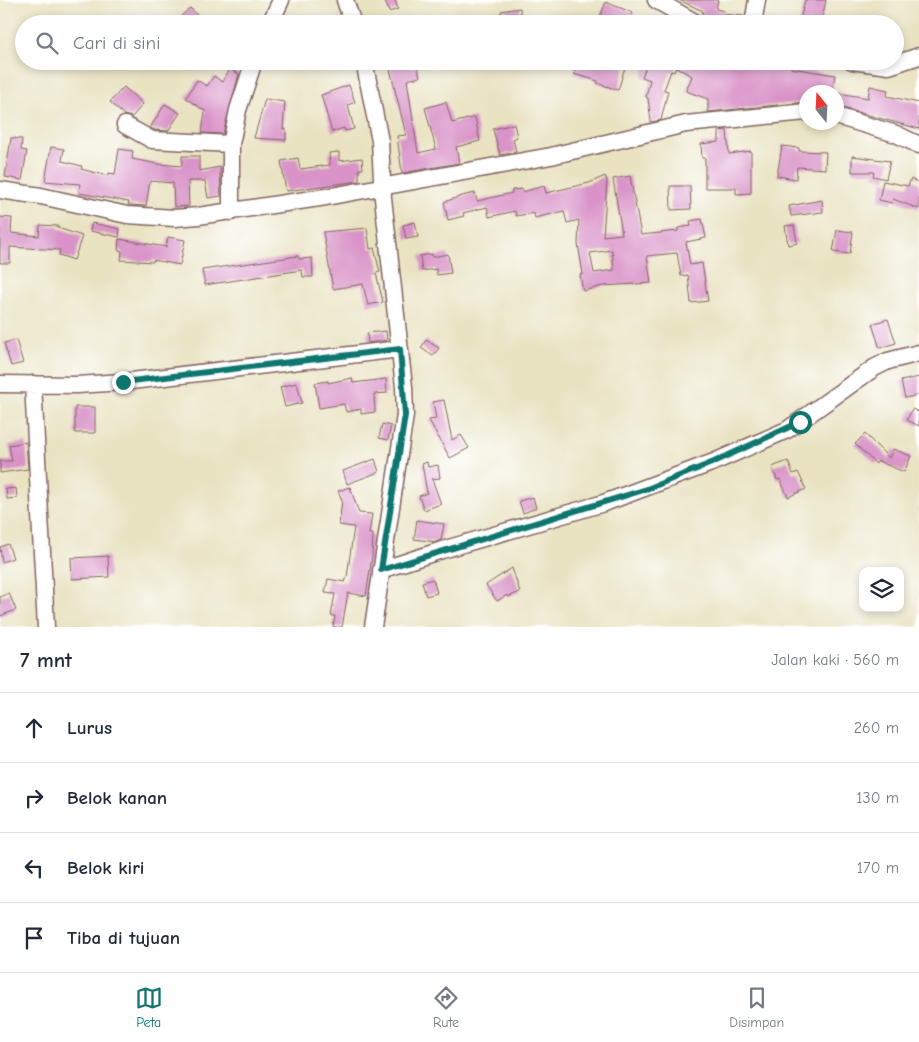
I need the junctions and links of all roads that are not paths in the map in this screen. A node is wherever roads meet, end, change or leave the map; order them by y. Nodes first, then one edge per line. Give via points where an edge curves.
1 (281, 0) edge
2 (345, 0) edge
3 (656, 0) edge
4 (757, 0) edge
5 (274, 15) edge
6 (351, 15) edge
7 (682, 15) edge
8 (754, 15) edge
9 (919, 56) edge
10 (904, 61) edge
11 (251, 70) edge
12 (366, 70) edge
13 (799, 113) edge
14 (844, 118) edge
15 (125, 125) dead end
16 (231, 144) junction
17 (919, 145) edge
18 (383, 187) junction
19 (0, 190) edge
20 (231, 212) junction
21 (400, 349) junction
22 (919, 353) edge
23 (0, 384) edge
24 (33, 384) junction
25 (381, 570) junction
26 (46, 627) edge
27 (373, 627) edge

1 - 5 street
2 - 6 street
3 - 7 street
4 - 8 street
9 - 10 street
11 - 16 street
12 - 18 street via 380,141
13 - 18 street via 686,124 570,152
14 - 17 street via 896,134
15 - 16 street via 152,140
16 - 20 street
18 - 20 street
18 - 21 street
19 - 20 street via 136,215 175,218
21 - 24 street via 123,382
21 - 25 street via 405,415
22 - 25 street via 874,368 787,430 677,478
23 - 24 street
24 - 26 street
25 - 27 street

